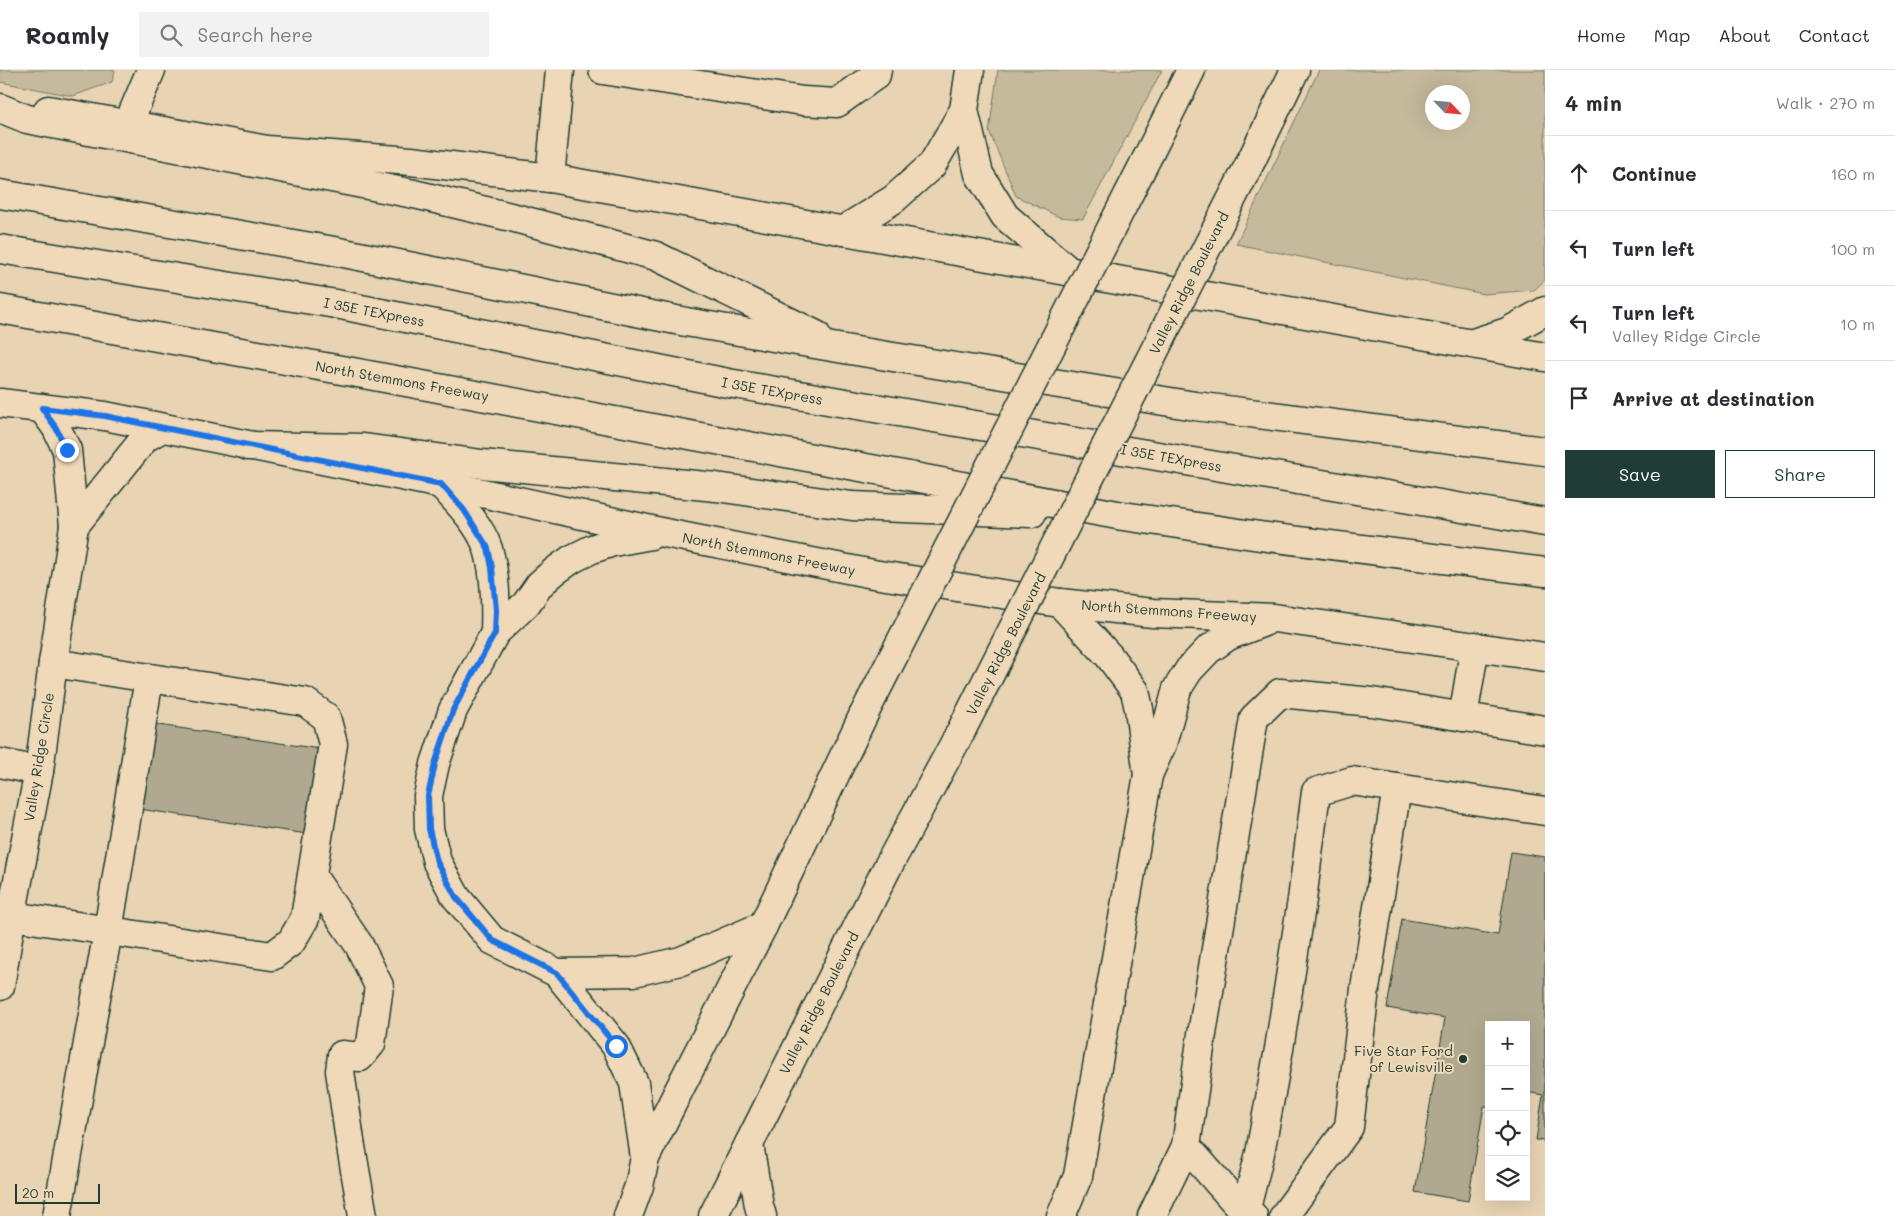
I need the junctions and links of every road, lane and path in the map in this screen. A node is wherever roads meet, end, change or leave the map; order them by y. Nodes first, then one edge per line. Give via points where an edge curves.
1 (151, 70) edge
2 (560, 70) edge
3 (603, 70) edge
4 (877, 70) edge
5 (970, 70) edge
6 (1192, 70) edge
7 (1295, 70) edge
8 (0, 102) edge
9 (0, 108) edge
10 (964, 110) junction
11 (128, 124) junction
12 (550, 178) junction
13 (0, 194) edge
14 (842, 231) junction
15 (0, 249) edge
16 (1072, 273) junction
17 (0, 309) edge
18 (1545, 311) edge
19 (1470, 344) junction
20 (844, 349) junction
21 (1545, 357) edge
22 (0, 403) edge
23 (42, 408) junction
24 (162, 428) junction
25 (248, 446) junction
26 (1545, 451) edge
27 (441, 484) junction
28 (1123, 516) junction
29 (1545, 522) edge
30 (74, 526) junction
31 (665, 533) junction
32 (1545, 572) edge
33 (1060, 603) junction
34 (1274, 618) junction
35 (495, 633) junction
36 (1476, 646) junction
37 (1545, 658) edge
38 (53, 663) junction
39 (149, 678) junction
40 (1463, 717) junction
41 (1545, 730) edge
42 (0, 763) edge
43 (39, 771) junction
44 (1148, 775) junction
45 (1397, 788) junction
46 (1545, 811) edge
47 (312, 876) junction
48 (9, 902) edge
49 (763, 926) junction
50 (108, 930) junction
51 (557, 973) junction
52 (0, 986) edge
53 (749, 1144) junction
54 (1186, 1146) junction
55 (645, 1158) junction
56 (1247, 1215) edge
57 (57, 1216) edge
58 (363, 1216) edge
59 (628, 1216) edge
60 (713, 1216) edge
61 (762, 1216) edge
62 (1061, 1216) edge
63 (1152, 1216) edge
64 (1284, 1216) edge

1 - 11 main road
2 - 12 main road
3 - 4 main road via 803,101 837,103 876,75
5 - 10 main road
6 - 49 main road, bridge via 863,716
7 - 53 main road, Valley Ridge Boulevard, bridge
8 - 11 main road
9 - 20 main road via 27,119 414,194 656,256
10 - 14 main road via 932,165 894,199
10 - 16 main road via 979,174 1004,216
11 - 12 main road via 267,150 411,161
12 - 14 main road
13 - 20 main road via 334,250 686,322
14 - 16 main road
15 - 29 main road, I 35E TEXpress via 336,304 776,392
16 - 19 main road
17 - 28 main road, North Stemmons Freeway via 357,372
18 - 19 main road via 1507,332
19 - 21 main road
20 - 26 main road via 1195,406
22 - 23 main road, North Stemmons Freeway
23 - 24 main road, North Stemmons Freeway
23 - 30 main road, Valley Ridge Circle via 67,450
24 - 25 main road, North Stemmons Freeway
24 - 30 main road via 145,438
25 - 27 main road, North Stemmons Freeway
25 - 28 main road via 364,448 482,464 716,487 852,506
27 - 31 main road, North Stemmons Freeway
27 - 35 main road via 464,510 488,548
28 - 32 main road, North Stemmons Freeway
30 - 38 main road, Valley Ridge Circle
31 - 33 main road, North Stemmons Freeway via 874,574
31 - 35 main road via 613,542 572,559 540,584 526,604
33 - 34 main road, North Stemmons Freeway via 1153,613
33 - 44 main road via 1109,656 1135,691
34 - 36 main road, North Stemmons Freeway
34 - 44 main road via 1228,636 1208,650 1189,670 1178,689 1162,744
35 - 51 main road via 453,710 428,796 429,829 437,862 456,897 492,940
36 - 37 main road, North Stemmons Freeway
36 - 40 main road
38 - 39 main road
38 - 43 main road, Valley Ridge Circle
39 - 47 main road via 305,702 326,717 333,744
39 - 50 main road
40 - 41 main road
40 - 54 main road via 1372,702 1280,693 1254,718
42 - 43 main road
43 - 48 main road, Valley Ridge Circle
44 - 62 main road via 1078,1176
45 - 46 main road
45 - 56 main road via 1352,781 1316,792 1279,1049
45 - 64 main road via 1365,989 1349,1127
47 - 50 main road via 306,918 291,942 272,956
47 - 58 main road via 360,945 380,986 371,1044 360,1057 342,1055 340,1071
48 - 50 main road
48 - 52 main road, Valley Ridge Circle
49 - 51 main road via 681,961 634,972
49 - 55 main road
50 - 57 main road
51 - 55 main road via 616,1046 634,1083
53 - 60 main road, Valley Ridge Boulevard
53 - 61 main road
54 - 56 main road
54 - 63 main road
55 - 59 main road

